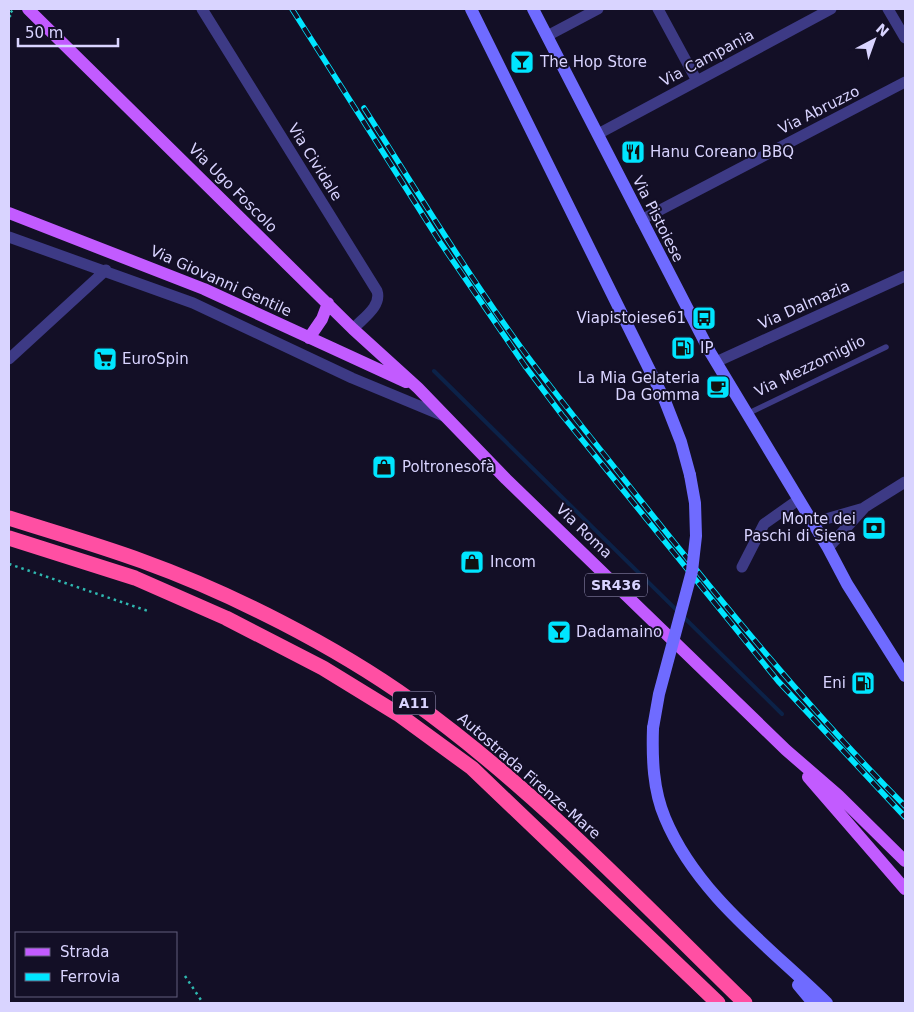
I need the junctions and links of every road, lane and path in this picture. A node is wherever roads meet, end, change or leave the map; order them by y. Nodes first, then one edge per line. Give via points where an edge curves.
1 (9, 9) edge
2 (28, 9) edge
3 (202, 9) edge
4 (471, 9) edge
5 (534, 9) edge
6 (598, 9) edge
7 (658, 9) edge
8 (831, 9) edge
9 (888, 9) edge
10 (9, 17) edge
11 (547, 36) junction
12 (905, 38) edge
13 (697, 81) junction
14 (905, 82) edge
15 (598, 134) junction
16 (9, 213) edge
17 (640, 220) junction
18 (9, 237) edge
19 (106, 270) junction
20 (905, 276) edge
21 (328, 303) junction
22 (354, 329) junction
23 (309, 338) junction
24 (886, 347) dead end
25 (9, 359) edge
26 (716, 362) junction
27 (418, 388) junction
28 (747, 414) junction
29 (447, 418) junction
30 (905, 482) edge
31 (798, 500) junction
32 (865, 507) junction
33 (9, 518) edge
34 (812, 523) junction
35 (9, 538) edge
36 (828, 548) junction
37 (9, 564) edge
38 (742, 567) dead end
39 (148, 610) dead end
40 (905, 676) edge
41 (786, 750) junction
42 (905, 861) edge
43 (905, 888) edge
44 (768, 949) junction
45 (185, 976) dead end
46 (203, 1003) edge
47 (718, 1003) edge
48 (746, 1003) edge
49 (813, 1003) edge
50 (827, 1003) edge

1 - 10 path via 13,12
2 - 21 main road, Via Ugo Foscolo
3 - 22 street, Via Cividale via 377,291 377,304
4 - 44 main road, bridge via 665,401 681,442 696,503 696,536 692,571 658,694 653,728 655,781 664,816 693,868
5 - 11 main road, Via Pistoiese
6 - 11 street
7 - 13 street
8 - 13 street, Via Campania
9 - 12 street
11 - 15 main road, Via Pistoiese
13 - 15 street, Via Campania
14 - 17 street, Via Abruzzo
15 - 17 main road, Via Pistoiese
16 - 23 main road, Via Giovanni Gentile via 204,289
17 - 26 main road, Via Pistoiese
18 - 19 street, Via Roma
19 - 25 street
19 - 29 street, Via Roma via 193,303 352,378
20 - 26 street, Via Dalmazia
21 - 22 main road, Via Ugo Foscolo
21 - 23 main road
22 - 27 main road, Via Ugo Foscolo
23 - 27 main road, Via Giovanni Gentile
24 - 28 lane, Via Mezzomiglio
26 - 28 main road, Via Mezzomiglio
27 - 29 main road, Via Roma / SR436
28 - 31 main road, Via Mezzomiglio
29 - 41 main road, Via Roma / SR436
30 - 32 street
31 - 34 main road, Via Mezzomiglio
31 - 38 street via 764,524
32 - 34 street
32 - 36 street
33 - 48 highway, Autostrada Firenze-Mare / A11 via 143,561 232,599 330,649 411,700 481,753 573,835
34 - 36 main road, Via Mezzomiglio
35 - 47 highway, A11 via 135,578 226,618 323,668 398,714 472,768
36 - 40 main road, Via Mezzomiglio
37 - 39 path
41 - 42 main road, Via Roma / SR436 via 838,795
41 - 43 main road, Via Roma / SR436
44 - 49 main road
44 - 50 main road
45 - 46 path

